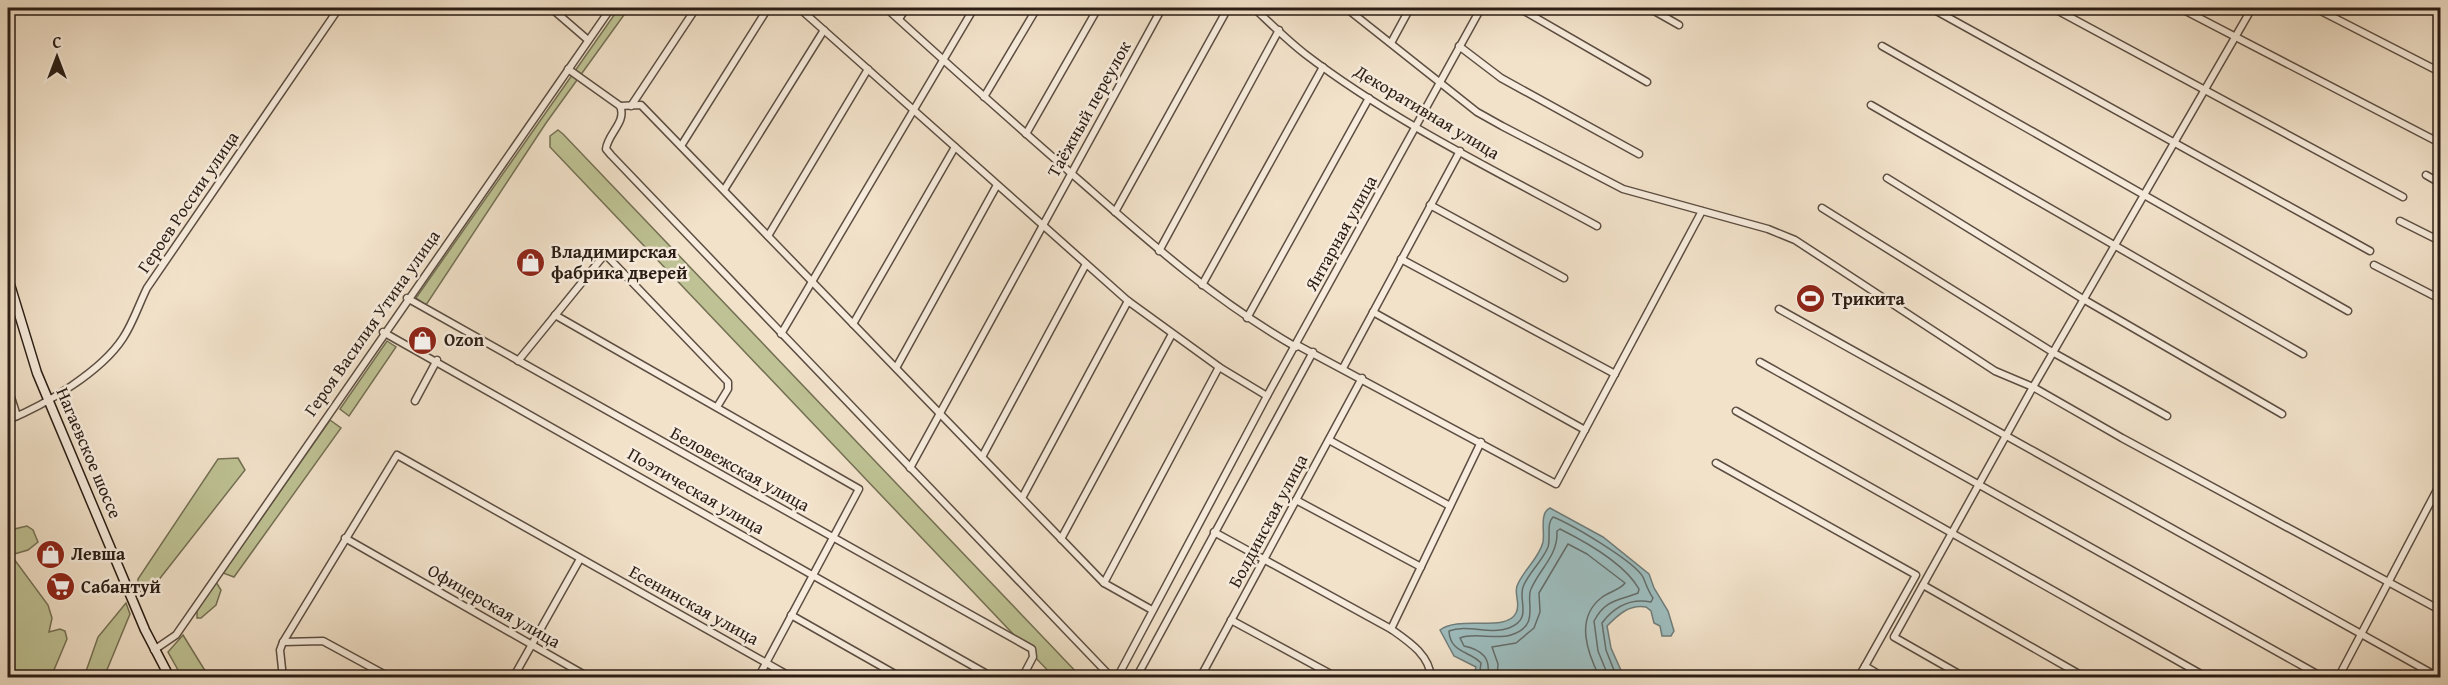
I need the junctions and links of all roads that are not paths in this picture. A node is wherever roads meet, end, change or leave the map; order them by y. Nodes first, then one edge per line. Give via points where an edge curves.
1 (339, 8) edge
2 (551, 8) edge
3 (611, 8) edge
4 (696, 8) edge
5 (768, 8) edge
6 (800, 8) edge
7 (886, 8) edge
8 (906, 8) edge
9 (974, 8) edge
10 (1037, 8) edge
11 (1098, 8) edge
12 (1162, 8) edge
13 (1228, 8) edge
14 (1254, 8) edge
15 (1346, 8) edge
16 (1410, 8) edge
17 (1480, 8) edge
18 (1519, 8) edge
19 (1649, 8) edge
20 (1931, 8) edge
21 (2053, 8) edge
22 (2180, 8) edge
23 (2252, 8) edge
24 (2315, 8) edge
25 (899, 20) junction
26 (1679, 25) dead end
27 (824, 30) junction
28 (1279, 30) junction
29 (2235, 35) junction
30 (588, 40) junction
31 (1391, 43) junction
32 (1882, 45) dead end
33 (1459, 46) junction
34 (942, 60) junction
35 (1323, 67) junction
36 (568, 69) junction
37 (868, 69) junction
38 (2440, 72) edge
39 (1440, 82) junction
40 (1647, 82) dead end
41 (2205, 88) junction
42 (984, 97) junction
43 (1369, 98) junction
44 (1871, 105) dead end
45 (620, 106) junction
46 (631, 106) junction
47 (913, 109) junction
48 (1416, 127) junction
49 (1026, 134) junction
50 (2175, 142) junction
51 (2440, 143) edge
52 (681, 146) junction
53 (956, 147) junction
54 (1460, 151) junction
55 (1639, 154) dead end
56 (1071, 173) junction
57 (2426, 175) dead end
58 (1887, 178) dead end
59 (2440, 183) edge
60 (997, 184) junction
61 (724, 190) junction
62 (2145, 195) junction
63 (2403, 197) dead end
64 (1430, 205) junction
65 (1822, 208) dead end
66 (1702, 211) junction
67 (1115, 212) junction
68 (2400, 221) dead end
69 (1042, 225) junction
70 (1597, 226) dead end
71 (768, 236) junction
72 (2440, 241) edge
73 (2114, 247) junction
74 (1159, 250) junction
75 (2370, 251) dead end
76 (1401, 259) junction
77 (1086, 264) junction
78 (2374, 265) dead end
79 (1564, 278) dead end
80 (8, 279) edge
81 (812, 281) junction
82 (1202, 285) junction
83 (407, 298) junction
84 (2083, 299) junction
85 (2440, 299) edge
86 (1128, 301) junction
87 (1779, 309) dead end
88 (2348, 310) dead end
89 (1373, 312) junction
90 (555, 315) junction
91 (1247, 318) junction
92 (853, 324) junction
93 (383, 332) junction
94 (781, 334) junction
95 (1172, 334) junction
96 (1296, 346) junction
97 (1313, 352) junction
98 (2054, 353) junction
99 (2303, 354) dead end
100 (437, 360) junction
101 (518, 361) junction
102 (1760, 362) dead end
103 (896, 368) junction
104 (1219, 368) junction
105 (1343, 368) junction
106 (1615, 374) junction
107 (1362, 378) junction
108 (2033, 387) junction
109 (8, 388) edge
110 (1267, 396) junction
111 (50, 401) junction
112 (415, 402) dead end
113 (717, 407) junction
114 (1736, 411) dead end
115 (940, 413) junction
116 (2282, 414) dead end
117 (17, 416) junction
118 (2167, 416) dead end
119 (8, 420) edge
120 (1585, 430) junction
121 (2006, 436) junction
122 (1329, 440) junction
123 (1481, 442) junction
124 (982, 457) junction
125 (1716, 463) dead end
126 (909, 468) junction
127 (2440, 484) edge
128 (1979, 485) junction
129 (1022, 498) junction
130 (1296, 501) junction
131 (1450, 506) junction
132 (1214, 532) junction
133 (1952, 534) junction
134 (345, 538) junction
135 (832, 538) junction
136 (1061, 539) junction
137 (580, 559) junction
138 (1264, 560) junction
139 (1421, 567) junction
140 (812, 575) junction
141 (2391, 582) junction
142 (1104, 583) junction
143 (1923, 585) junction
144 (1152, 610) junction
145 (2440, 610) edge
146 (791, 615) junction
147 (1231, 620) junction
148 (1391, 629) junction
149 (2363, 634) junction
150 (283, 642) junction
151 (532, 645) junction
152 (154, 651) junction
153 (766, 662) junction
154 (1865, 666) junction
155 (170, 678) edge
156 (283, 678) edge
157 (391, 678) edge
158 (513, 678) edge
159 (590, 678) edge
160 (758, 678) edge
161 (793, 678) edge
162 (902, 678) edge
163 (994, 678) edge
164 (1022, 678) edge
165 (1112, 678) edge
166 (1117, 678) edge
167 (1136, 678) edge
168 (1200, 678) edge
169 (1338, 678) edge
170 (1431, 678) edge
171 (1858, 678) edge
172 (1885, 678) edge
173 (1966, 678) edge
174 (2085, 678) edge
175 (2208, 678) edge
176 (2324, 678) edge
177 (2338, 678) edge
178 (2440, 678) edge

1 - 111 street, Героев России улица via 147,288 110,356
2 - 30 street
3 - 30 street, Героя Василия Утина улица
4 - 46 street
5 - 52 street
6 - 27 street
7 - 25 street
8 - 25 street
9 - 34 street
10 - 42 street
11 - 49 street
12 - 56 street, Таёжный переулок
13 - 67 street
14 - 28 street, Декоративная улица
15 - 31 street
16 - 31 street
17 - 33 street, Янтарная улица
18 - 40 street
19 - 26 street
20 - 50 street
21 - 41 street
22 - 29 street
23 - 29 street
24 - 38 street
25 - 34 street
27 - 37 street
27 - 61 street
28 - 35 street, Декоративная улица
28 - 74 street
29 - 41 street
29 - 51 street
30 - 36 street, Героя Василия Утина улица
31 - 39 street
32 - 62 street
33 - 39 street, Янтарная улица
33 - 55 street via 1501,78
34 - 42 street
34 - 47 street
35 - 43 street, Декоративная улица
35 - 82 street
36 - 45 street
36 - 83 street, Героя Василия Утина улица
37 - 47 street
37 - 71 street
39 - 48 street, Янтарная улица
39 - 66 street via 1477,112 1623,189
41 - 50 street
41 - 63 street
42 - 49 street
43 - 48 street, Декоративная улица
43 - 91 street
44 - 73 street
45 - 46 street
45 - 94 street via 621,119 607,142 610,155
46 - 52 street via 641,105
47 - 53 street
47 - 81 street
48 - 54 street, Декоративная улица
48 - 96 street, Янтарная улица
49 - 56 street
50 - 62 street
50 - 75 street
52 - 61 street
53 - 60 street
53 - 92 street
54 - 64 street
54 - 70 street, Декоративная улица
56 - 67 street
56 - 69 street, Таёжный переулок
57 - 59 street
58 - 84 street
60 - 69 street
60 - 103 street
61 - 71 street
62 - 73 street
62 - 88 street
64 - 76 street
64 - 79 street
65 - 98 street
66 - 106 street
66 - 108 street via 1795,240 1995,371
67 - 74 street
68 - 72 street
69 - 77 street
69 - 115 street, Таёжный переулок
71 - 81 street
73 - 84 street
73 - 99 street
74 - 82 street
76 - 89 street
76 - 106 street
77 - 86 street
77 - 124 street
78 - 85 street
80 - 111 street, Нагаевское шоссе
81 - 92 street
81 - 94 street
82 - 91 street
83 - 93 street, Героя Василия Утина улица
83 - 101 street, Беловежская улица
84 - 98 street
84 - 116 street
86 - 95 street
86 - 129 street
87 - 121 street
89 - 105 street
89 - 120 street
90 - 101 street
90 - 113 street
90 - 113 street via 602,254 608,254 728,382 729,389
91 - 96 street
92 - 103 street
93 - 100 street, Поэтическая улица
93 - 152 street, Героя Василия Утина улица via 176,635
94 - 126 street
95 - 104 street
95 - 136 street
96 - 97 street
96 - 110 street, Янтарная улица
97 - 105 street
97 - 132 street
98 - 108 street
98 - 118 street
100 - 112 street
100 - 140 street, Поэтическая улица
101 - 135 street, Беловежская улица
102 - 128 street
103 - 115 street
104 - 110 street
104 - 142 street
105 - 107 street
106 - 120 street
107 - 122 street, Болдинская улица
107 - 123 street
108 - 121 street
108 - 141 street
109 - 117 street
110 - 144 street, Янтарная улица
111 - 117 street, Героев России улица
111 - 152 street, Нагаевское шоссе
113 - 135 street via 857,486 858,492
114 - 133 street
115 - 124 street
115 - 126 street, Таёжный переулок
117 - 119 street, Героев России улица
120 - 123 street via 1556,484
121 - 128 street
121 - 149 street
122 - 130 street, Болдинская улица
122 - 131 street
123 - 131 street
124 - 129 street
125 - 154 street via 1916,575
126 - 165 street
127 - 141 street
128 - 133 street
128 - 176 street
129 - 136 street
130 - 138 street, Болдинская улица
130 - 139 street
131 - 139 street
132 - 138 street
132 - 167 street
133 - 143 street
133 - 175 street
134 - 137 street, Есенинская улица via 397,455
134 - 150 street
134 - 151 street, Офицерская улица
135 - 140 street
135 - 164 street, Беловежская улица via 1032,649 1033,657
136 - 142 street
137 - 151 street
137 - 153 street, Есенинская улица
138 - 147 street, Болдинская улица
138 - 148 street
139 - 148 street
140 - 146 street
140 - 163 street, Поэтическая улица
141 - 145 street
141 - 149 street
142 - 144 street
143 - 173 street via 1894,637
143 - 174 street
144 - 166 street, Янтарная улица
146 - 153 street
146 - 162 street
147 - 168 street, Болдинская улица
147 - 169 street
148 - 170 street via 1416,647 1431,670
149 - 177 street
149 - 178 street
150 - 156 street
150 - 157 street via 323,641
151 - 158 street
151 - 159 street, Офицерская улица
152 - 155 street, Нагаевское шоссе
153 - 160 street
153 - 161 street, Есенинская улица
154 - 171 street
154 - 172 street

